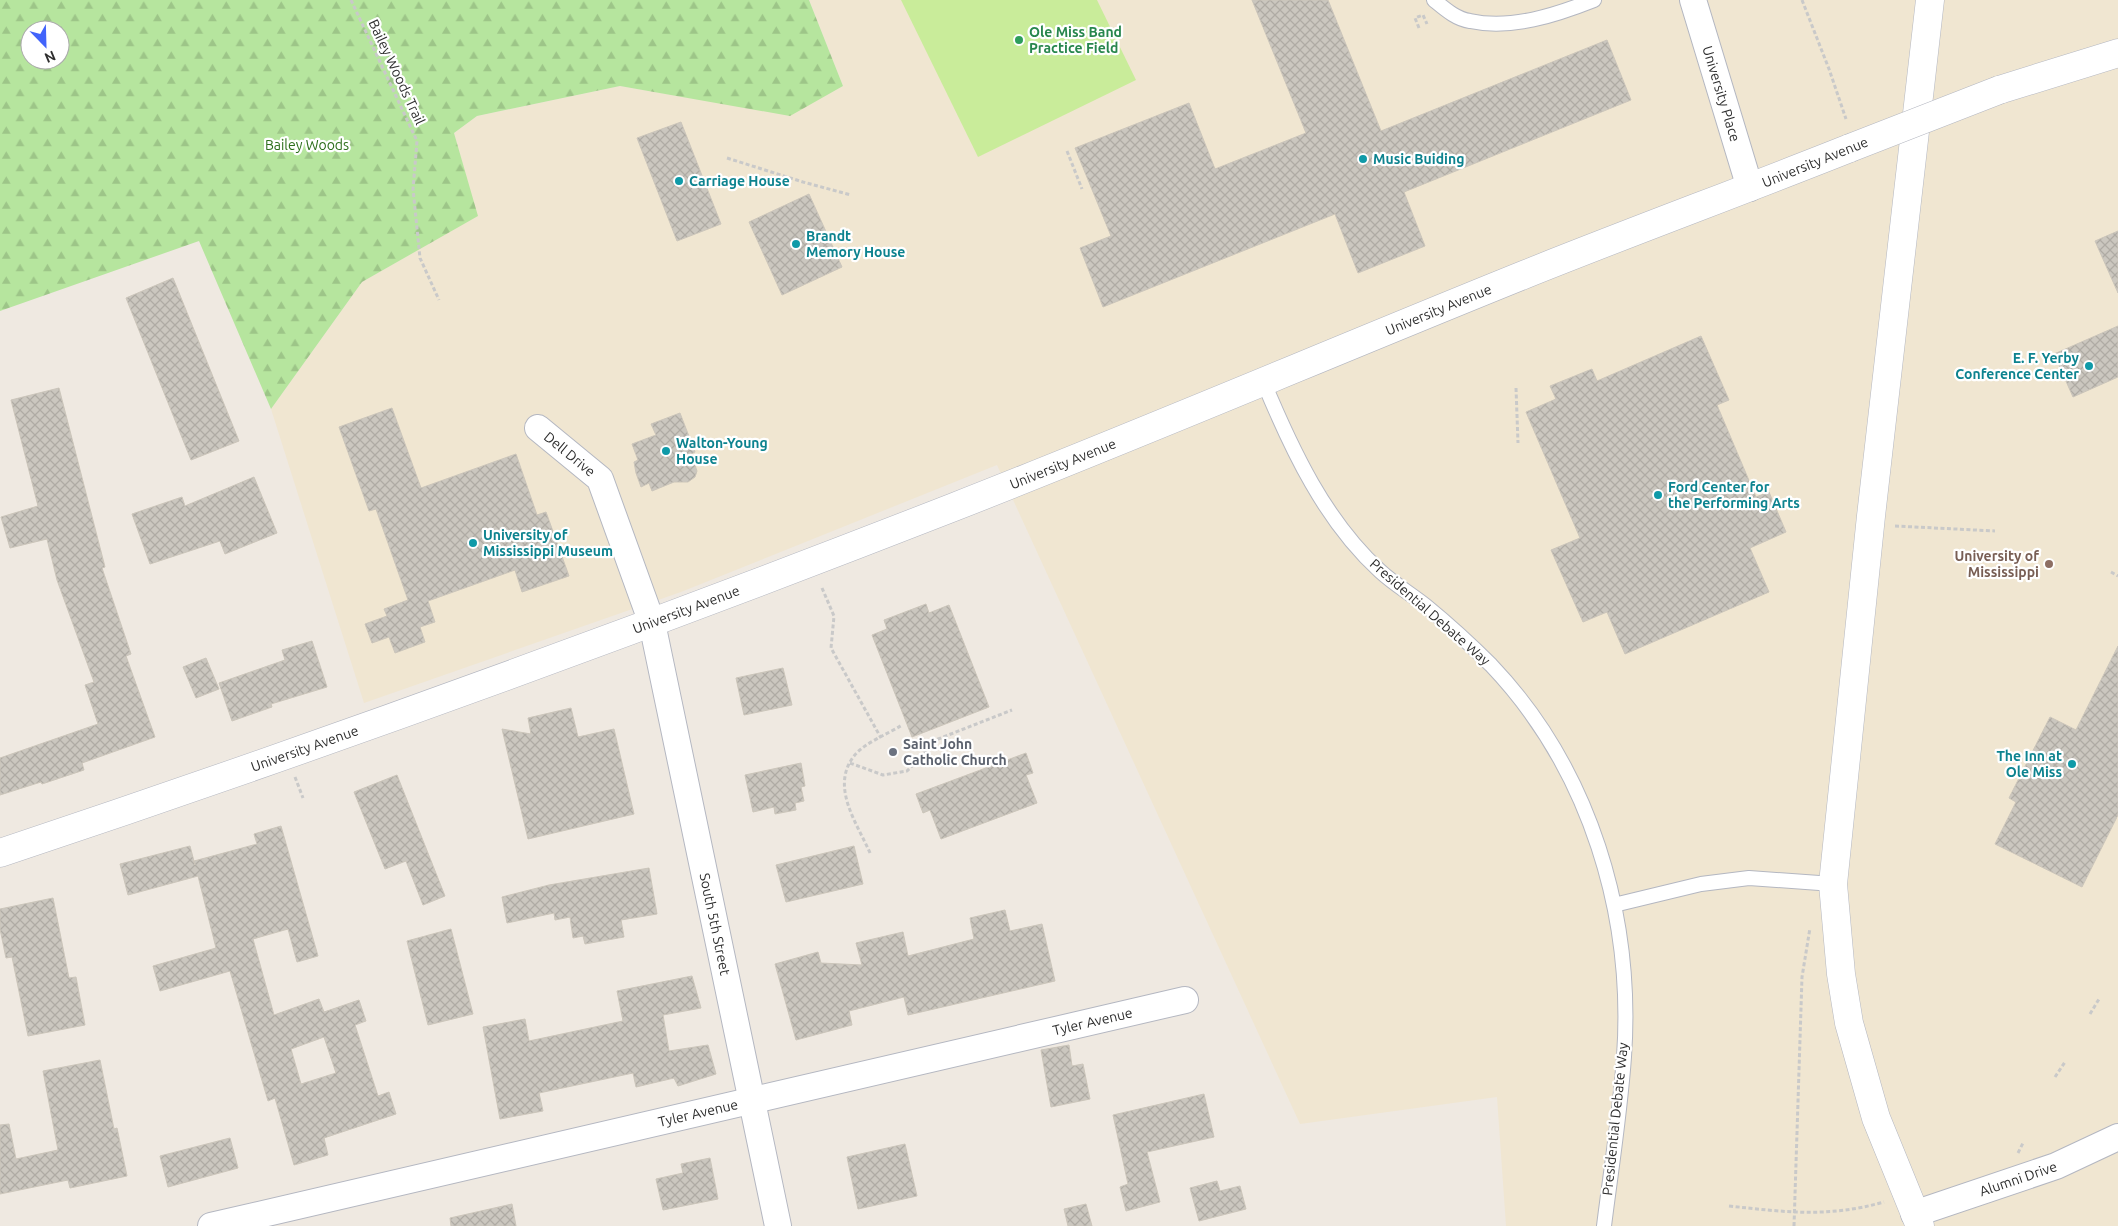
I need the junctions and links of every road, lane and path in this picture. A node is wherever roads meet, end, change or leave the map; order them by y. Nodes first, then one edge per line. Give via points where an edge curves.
1 (351, 0) edge
2 (1434, 0) edge
3 (1594, 0) edge
4 (1693, 0) edge
5 (1802, 0) edge
6 (1930, 0) edge
7 (1427, 24) dead end
8 (1418, 28) dead end
9 (2118, 53) edge
10 (1846, 119) dead end
11 (1067, 151) dead end
12 (727, 158) dead end
13 (1750, 188) junction
14 (1082, 189) dead end
15 (851, 195) dead end
16 (439, 300) dead end
17 (1264, 383) junction
18 (1516, 388) dead end
19 (538, 428) dead end
20 (1518, 443) dead end
21 (1895, 526) dead end
22 (1995, 531) dead end
23 (2111, 572) dead end
24 (2118, 576) edge
25 (822, 588) dead end
26 (652, 622) junction
27 (1012, 710) dead end
28 (902, 725) dead end
29 (881, 738) junction
30 (850, 763) junction
31 (293, 773) dead end
32 (303, 798) dead end
33 (0, 853) edge
34 (870, 853) dead end
35 (1833, 884) junction
36 (1614, 905) junction
37 (1823, 920) junction
38 (2099, 999) dead end
39 (1185, 1000) dead end
40 (2090, 1014) dead end
41 (2065, 1062) dead end
42 (2055, 1077) dead end
43 (752, 1100) junction
44 (2118, 1137) edge
45 (2023, 1143) dead end
46 (2018, 1153) dead end
47 (1729, 1206) dead end
48 (1796, 1212) junction
49 (1909, 1213) edge
50 (211, 1226) edge
51 (778, 1226) edge
52 (1604, 1226) edge
53 (1794, 1226) edge

1 - 16 path, Bailey Woods Trail via 417,141 413,188 420,258
2 - 3 lane via 1450,13 1469,21 1495,23 1530,21
4 - 13 street, University Place
5 - 10 path
6 - 35 street
7 - 8 path via 1423,15 1415,18
9 - 13 street, University Avenue, bridge via 1999,90
11 - 14 path
12 - 15 path
13 - 17 street, University Avenue via 1527,274
17 - 26 street, University Avenue via 948,510
17 - 36 lane, Presidential Debate Way via 1287,437 1342,529 1380,571 1427,607 1491,666 1534,717 1569,772 1592,826 1611,883
18 - 20 path
19 - 26 street, Dell Drive via 600,479
21 - 22 path
23 - 24 path
25 - 29 path via 834,616 831,648
26 - 33 street, University Avenue via 420,708
26 - 43 street, South 5th Street
27 - 30 path via 933,741 907,771 883,775
28 - 29 path
29 - 30 path via 858,752
30 - 34 path via 843,784 846,801
31 - 32 path
35 - 36 lane via 1749,878 1700,884
35 - 37 street
36 - 52 lane, Presidential Debate Way via 1624,997 1624,1056
37 - 48 path via 1802,977
37 - 49 street via 1876,1118
38 - 40 path
39 - 43 street, Tyler Avenue
41 - 42 path
43 - 50 street, Tyler Avenue
43 - 51 street, South 5th Street
44 - 49 street, Alumni Drive via 2056,1166
45 - 46 path
47 - 48 path
48 - 49 path via 1824,1214 1860,1209
48 - 53 path

